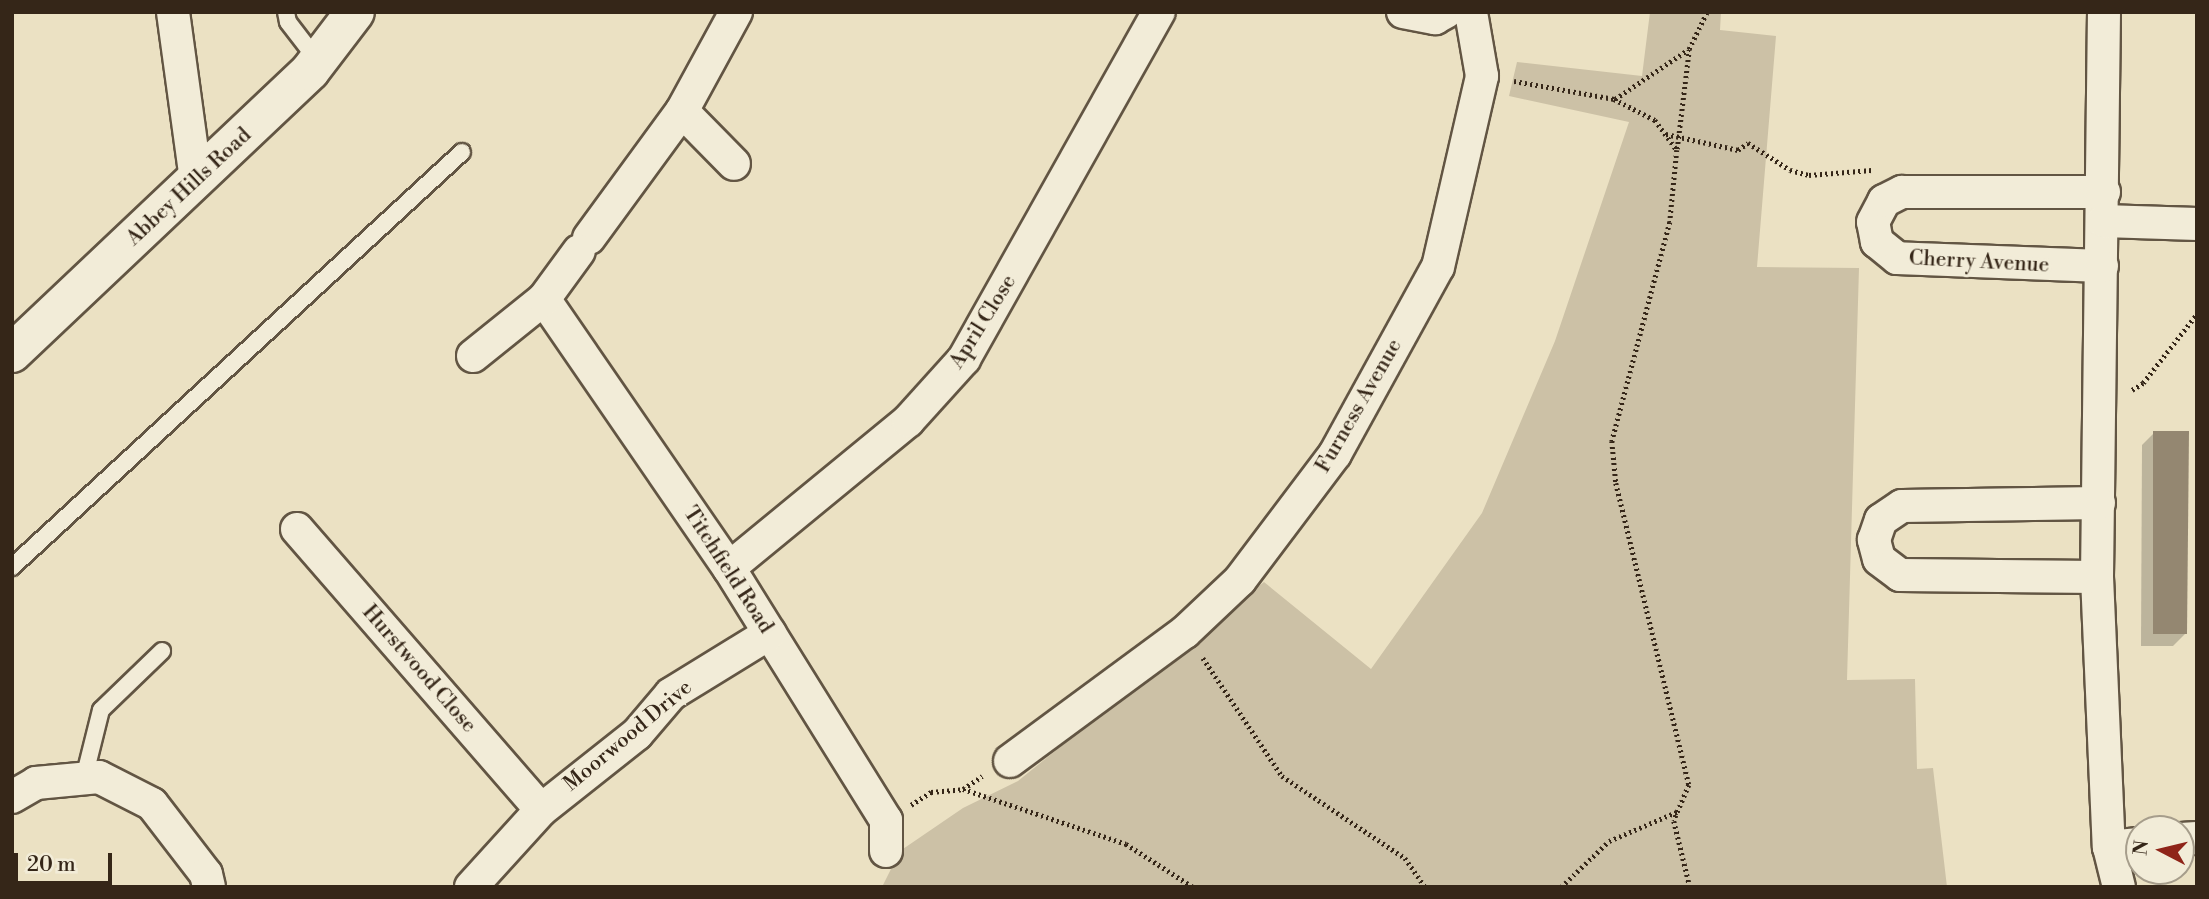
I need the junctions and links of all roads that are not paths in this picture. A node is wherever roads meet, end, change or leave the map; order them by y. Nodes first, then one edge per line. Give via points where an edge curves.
1 (173, 12) edge
2 (286, 12) edge
3 (355, 12) edge
4 (736, 12) edge
5 (1159, 12) edge
6 (1403, 12) edge
7 (1471, 12) edge
8 (2104, 12) edge
9 (1441, 15) edge
10 (318, 61) junction
11 (682, 111) junction
12 (462, 152) dead end
13 (734, 164) dead end
14 (195, 181) junction
15 (2104, 207) junction
16 (2197, 224) edge
17 (2102, 265) junction
18 (544, 299) junction
19 (12, 353) edge
20 (472, 356) dead end
21 (2099, 503) junction
22 (298, 529) dead end
23 (12, 568) edge
24 (729, 568) junction
25 (2097, 577) junction
26 (770, 633) junction
27 (162, 651) dead end
28 (1010, 761) road end
29 (84, 778) junction
30 (12, 796) edge
31 (541, 810) junction
32 (2124, 846) edge
33 (886, 851) dead end
34 (209, 887) edge
35 (471, 887) edge
36 (2119, 887) edge

1 - 14 street
2 - 10 lane via 288,22
3 - 10 main road, Abbey Hills Road
4 - 11 street
5 - 24 street, April Close via 964,359 908,421
6 - 9 street
7 - 28 street, Furness Avenue via 1482,76 1438,267 1335,454 1240,580 1185,632
8 - 15 street
10 - 14 main road, Abbey Hills Road
11 - 13 street
11 - 18 street
12 - 23 lane
14 - 19 main road, Abbey Hills Road
15 - 16 street
15 - 17 street
15 - 17 street, Cherry Avenue via 1902,192 1884,201 1873,222 1877,242 1897,258
17 - 21 street
18 - 20 street
18 - 24 street, Titchfield Road
21 - 25 street
21 - 25 street via 1902,506 1881,520 1874,540 1879,559 1900,575
22 - 31 street, Hurstwood Close
24 - 26 street, Titchfield Road
25 - 32 street
26 - 31 street, Moorwood Drive via 671,694 637,734
26 - 33 street, Titchfield Road via 886,820
27 - 29 lane via 101,710
29 - 30 street via 37,783
29 - 34 street via 99,777 152,804 206,874
31 - 35 street, Moorwood Drive
32 - 36 street

